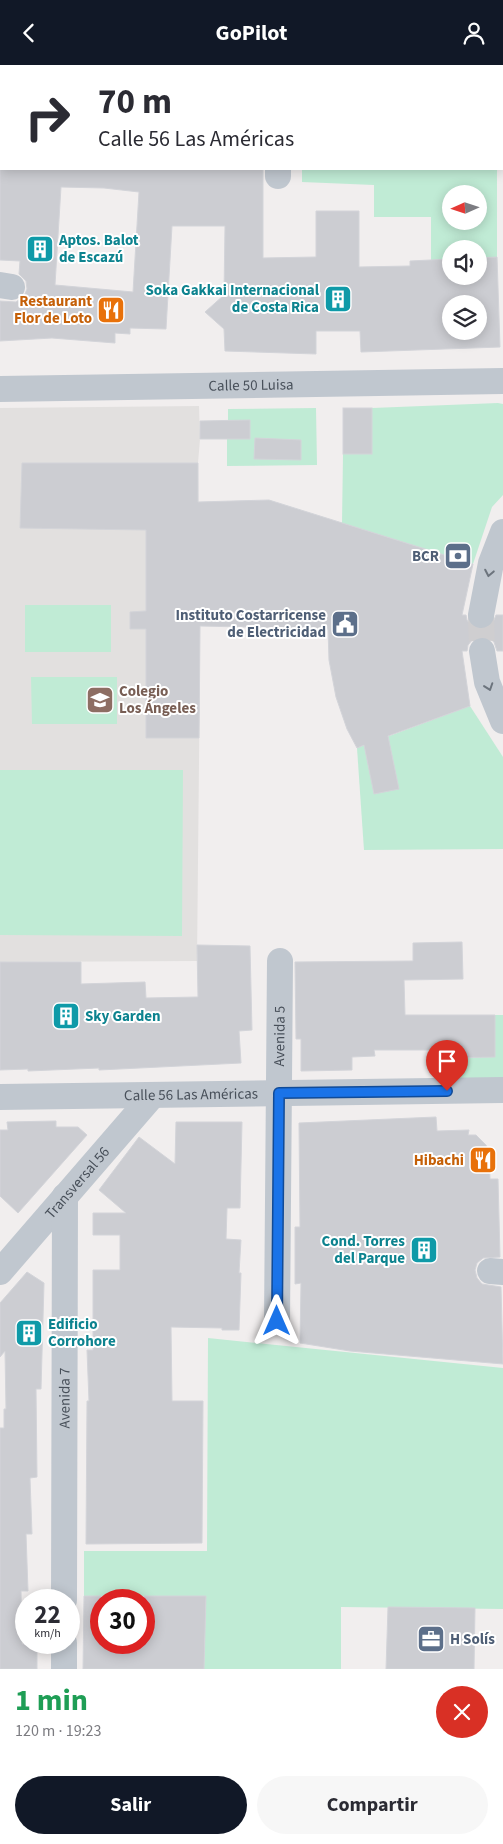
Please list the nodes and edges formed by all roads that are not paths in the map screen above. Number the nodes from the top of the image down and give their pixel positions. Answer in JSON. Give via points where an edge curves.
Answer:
{"nodes":[{"id":1,"x":503,"y":381,"type":"edge"},
{"id":2,"x":0,"y":389,"type":"edge"},
{"id":3,"x":503,"y":533,"type":"edge"},
{"id":4,"x":481,"y":615,"type":"tunnel mouth"},
{"id":5,"x":482,"y":651,"type":"tunnel mouth"},
{"id":6,"x":503,"y":721,"type":"edge"},
{"id":7,"x":280,"y":961,"type":"dead end"},
{"id":8,"x":503,"y":1090,"type":"edge"},
{"id":9,"x":279,"y":1093,"type":"junction"},
{"id":10,"x":153,"y":1095,"type":"junction"},
{"id":11,"x":0,"y":1097,"type":"edge"},
{"id":12,"x":64,"y":1196,"type":"junction"},
{"id":13,"x":0,"y":1272,"type":"edge"},
{"id":14,"x":277,"y":1321,"type":"dead end"},
{"id":15,"x":64,"y":1589,"type":"edge"},
{"id":16,"x":64,"y":1654,"type":"edge"},
{"id":17,"x":64,"y":1669,"type":"edge"}],
"edges":[{"from":1,"to":2,"type":"street","name":"Calle 50 Luisa"},
{"from":3,"to":4,"type":"street","one_way":true,"via":[[491,563]]},
{"from":5,"to":6,"type":"street","one_way":true,"via":[[487,682]]},
{"from":7,"to":9,"type":"street","name":"Avenida 5"},
{"from":8,"to":9,"type":"street","name":"Calle 56 Las Américas"},
{"from":9,"to":10,"type":"street","name":"Calle 56 Las Américas"},
{"from":9,"to":14,"type":"street","name":"Avenida 5"},
{"from":10,"to":11,"type":"street","name":"Calle 56 Las Américas"},
{"from":10,"to":12,"type":"street","name":"Transversal 56"},
{"from":12,"to":13,"type":"street","name":"Transversal 56"},
{"from":12,"to":15,"type":"street","name":"Avenida 7"},
{"from":16,"to":17,"type":"street"}]}
